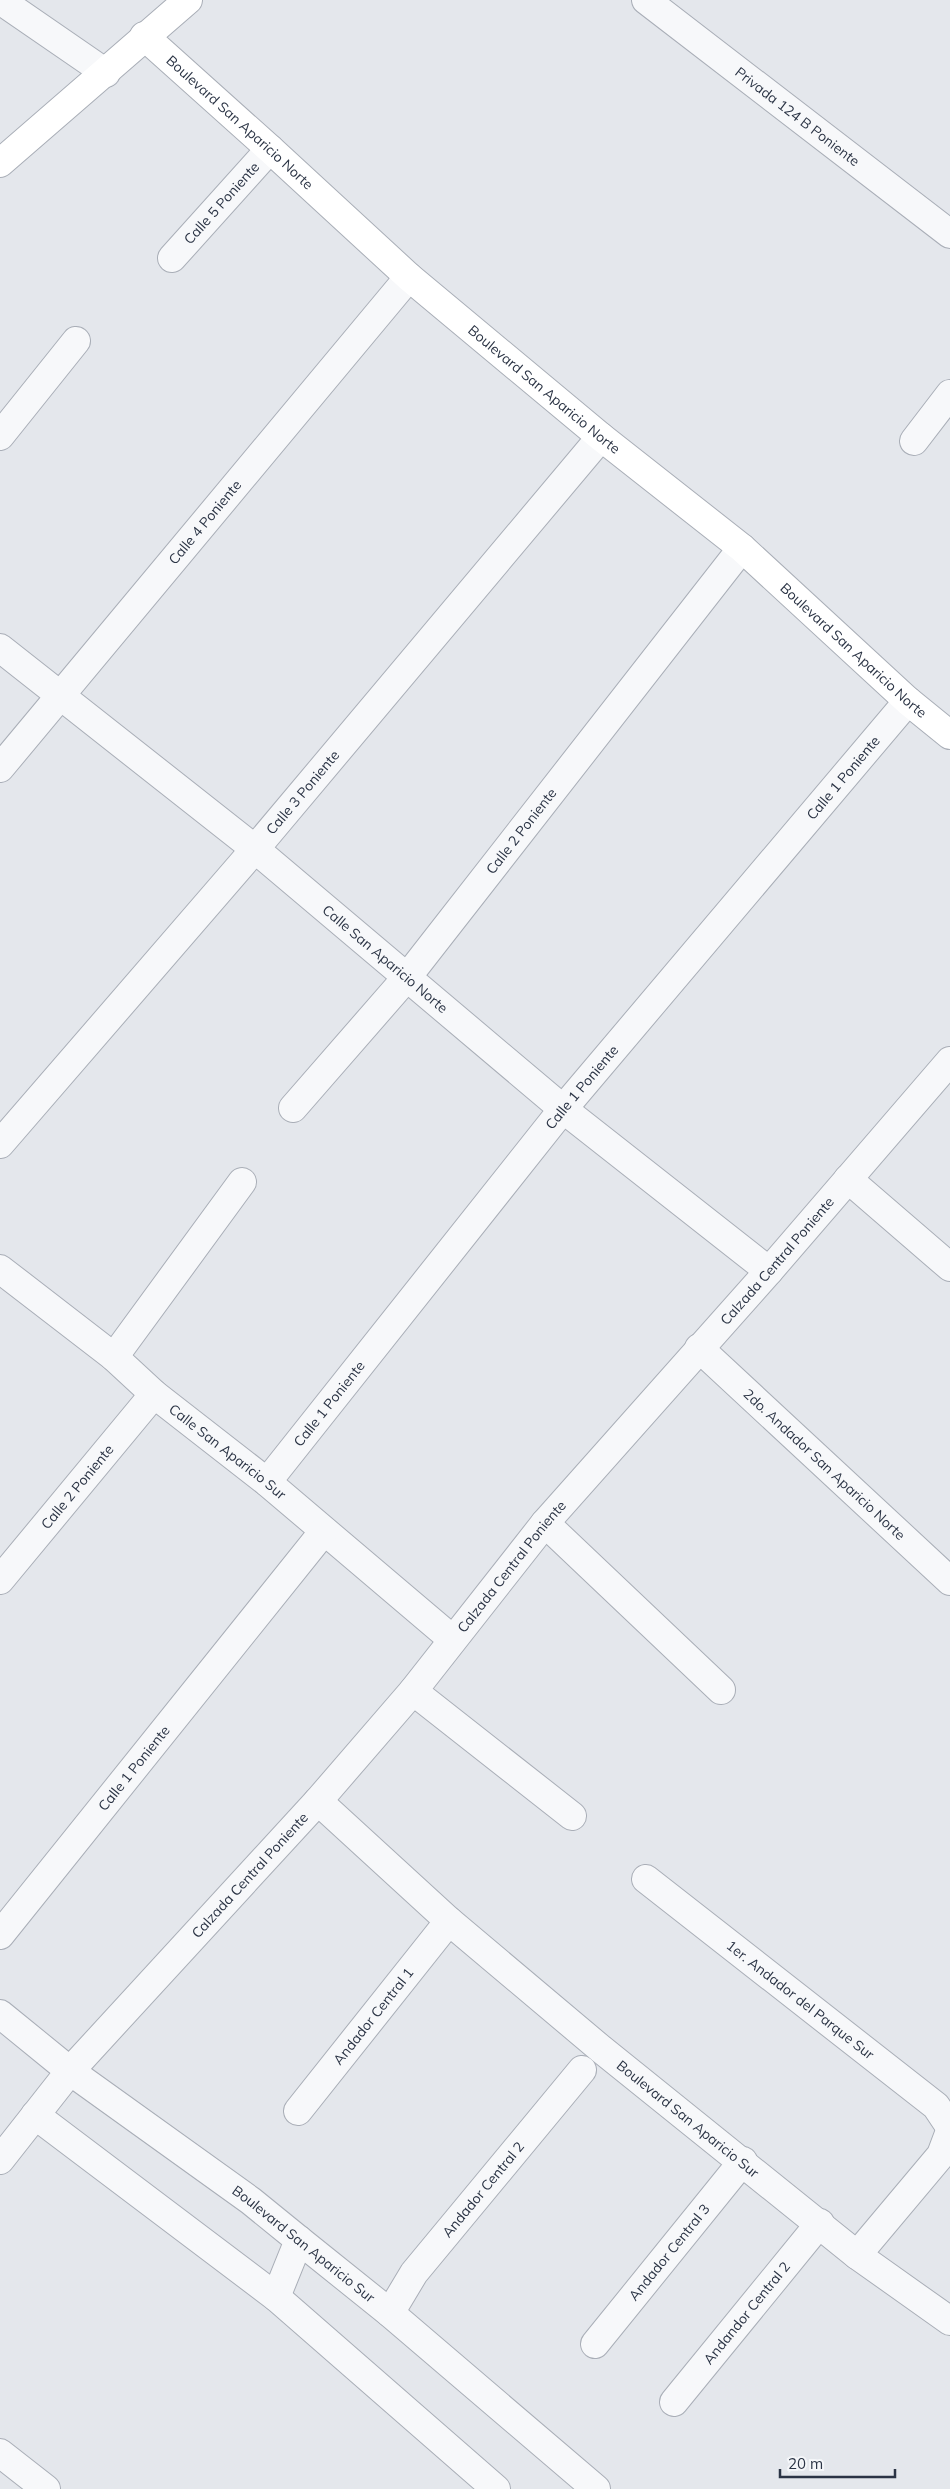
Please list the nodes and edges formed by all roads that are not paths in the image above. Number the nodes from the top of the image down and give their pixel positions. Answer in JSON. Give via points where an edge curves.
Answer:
{"nodes":[{"id":1,"x":0,"y":0,"type":"edge"},
{"id":2,"x":188,"y":0,"type":"edge"},
{"id":3,"x":646,"y":0,"type":"edge"},
{"id":4,"x":144,"y":36,"type":"junction"},
{"id":5,"x":106,"y":73,"type":"junction"},
{"id":6,"x":270,"y":149,"type":"junction"},
{"id":7,"x":0,"y":164,"type":"edge"},
{"id":8,"x":950,"y":234,"type":"edge"},
{"id":9,"x":172,"y":258,"type":"dead end"},
{"id":10,"x":409,"y":277,"type":"junction"},
{"id":11,"x":76,"y":341,"type":"dead end"},
{"id":12,"x":950,"y":394,"type":"edge"},
{"id":13,"x":0,"y":436,"type":"edge"},
{"id":14,"x":601,"y":437,"type":"junction"},
{"id":15,"x":914,"y":440,"type":"dead end"},
{"id":16,"x":742,"y":548,"type":"junction"},
{"id":17,"x":0,"y":648,"type":"edge"},
{"id":18,"x":60,"y":697,"type":"junction"},
{"id":19,"x":908,"y":701,"type":"junction"},
{"id":20,"x":950,"y":734,"type":"edge"},
{"id":21,"x":0,"y":768,"type":"edge"},
{"id":22,"x":255,"y":849,"type":"junction"},
{"id":23,"x":408,"y":976,"type":"junction"},
{"id":24,"x":950,"y":1061,"type":"edge"},
{"id":25,"x":293,"y":1108,"type":"dead end"},
{"id":26,"x":563,"y":1109,"type":"junction"},
{"id":27,"x":0,"y":1144,"type":"edge"},
{"id":28,"x":848,"y":1179,"type":"junction"},
{"id":29,"x":242,"y":1182,"type":"dead end"},
{"id":30,"x":950,"y":1267,"type":"edge"},
{"id":31,"x":0,"y":1269,"type":"edge"},
{"id":32,"x":769,"y":1271,"type":"junction"},
{"id":33,"x":699,"y":1348,"type":"junction"},
{"id":34,"x":114,"y":1356,"type":"junction"},
{"id":35,"x":154,"y":1394,"type":"junction"},
{"id":36,"x":268,"y":1482,"type":"junction"},
{"id":37,"x":545,"y":1523,"type":"junction"},
{"id":38,"x":324,"y":1531,"type":"junction"},
{"id":39,"x":0,"y":1580,"type":"edge"},
{"id":40,"x":950,"y":1581,"type":"edge"},
{"id":41,"x":452,"y":1639,"type":"junction"},
{"id":42,"x":721,"y":1690,"type":"dead end"},
{"id":43,"x":413,"y":1691,"type":"junction"},
{"id":44,"x":318,"y":1801,"type":"junction"},
{"id":45,"x":572,"y":1816,"type":"dead end"},
{"id":46,"x":646,"y":1879,"type":"dead end"},
{"id":47,"x":449,"y":1921,"type":"junction"},
{"id":48,"x":0,"y":1935,"type":"edge"},
{"id":49,"x":0,"y":2014,"type":"edge"},
{"id":50,"x":582,"y":2070,"type":"dead end"},
{"id":51,"x":70,"y":2071,"type":"junction"},
{"id":52,"x":298,"y":2111,"type":"dead end"},
{"id":53,"x":35,"y":2115,"type":"junction"},
{"id":54,"x":950,"y":2127,"type":"edge"},
{"id":55,"x":950,"y":2131,"type":"edge"},
{"id":56,"x":0,"y":2160,"type":"edge"},
{"id":57,"x":743,"y":2161,"type":"junction"},
{"id":58,"x":820,"y":2223,"type":"junction"},
{"id":59,"x":300,"y":2240,"type":"junction"},
{"id":60,"x":858,"y":2255,"type":"junction"},
{"id":61,"x":276,"y":2297,"type":"junction"},
{"id":62,"x":390,"y":2313,"type":"junction"},
{"id":63,"x":950,"y":2321,"type":"edge"},
{"id":64,"x":595,"y":2344,"type":"dead end"},
{"id":65,"x":674,"y":2402,"type":"dead end"},
{"id":66,"x":0,"y":2453,"type":"edge"},
{"id":67,"x":46,"y":2489,"type":"edge"},
{"id":68,"x":496,"y":2489,"type":"edge"},
{"id":69,"x":596,"y":2489,"type":"edge"}],
"edges":[{"from":1,"to":5,"type":"street"},
{"from":2,"to":4,"type":"street"},
{"from":3,"to":8,"type":"street","name":"Privada 124 B Poniente"},
{"from":4,"to":5,"type":"street"},
{"from":4,"to":6,"type":"street","name":"Boulevard San Aparicio Norte"},
{"from":5,"to":7,"type":"street"},
{"from":6,"to":9,"type":"street","name":"Calle 5 Poniente"},
{"from":6,"to":10,"type":"street","name":"Boulevard San Aparicio Norte"},
{"from":10,"to":14,"type":"street","name":"Boulevard San Aparicio Norte"},
{"from":10,"to":18,"type":"street","name":"Calle 4 Poniente"},
{"from":11,"to":13,"type":"street"},
{"from":12,"to":15,"type":"street"},
{"from":14,"to":16,"type":"street","name":"Boulevard San Aparicio Norte"},
{"from":14,"to":22,"type":"street","name":"Calle 3 Poniente"},
{"from":16,"to":19,"type":"street","name":"Boulevard San Aparicio Norte"},
{"from":16,"to":23,"type":"street","name":"Calle 2 Poniente"},
{"from":17,"to":18,"type":"street","name":"Calle San Aparicio Norte"},
{"from":18,"to":21,"type":"street","name":"Calle 4 Poniente"},
{"from":18,"to":22,"type":"street","name":"Calle San Aparicio Norte"},
{"from":19,"to":20,"type":"street","name":"Boulevard San Aparicio Norte"},
{"from":19,"to":26,"type":"street","name":"Calle 1 Poniente"},
{"from":22,"to":23,"type":"street","name":"Calle San Aparicio Norte"},
{"from":22,"to":27,"type":"street","name":"Calle 3 Poniente"},
{"from":23,"to":25,"type":"street","name":"Calle 2 Poniente"},
{"from":23,"to":26,"type":"street","name":"Calle San Aparicio Norte"},
{"from":24,"to":28,"type":"street","name":"Calzada Central Poniente"},
{"from":26,"to":32,"type":"street","name":"Calle San Aparicio Norte"},
{"from":26,"to":36,"type":"street","name":"Calle 1 Poniente"},
{"from":28,"to":30,"type":"street"},
{"from":28,"to":32,"type":"street","name":"Calzada Central Poniente"},
{"from":29,"to":34,"type":"street"},
{"from":31,"to":34,"type":"street","name":"Calle San Aparicio Sur"},
{"from":32,"to":33,"type":"street","name":"Calzada Central Poniente"},
{"from":33,"to":37,"type":"street","name":"Calzada Central Poniente"},
{"from":33,"to":40,"type":"street","name":"2do. Andador San Aparicio Norte"},
{"from":34,"to":35,"type":"street","name":"Calle San Aparicio Sur"},
{"from":35,"to":36,"type":"street","name":"Calle San Aparicio Sur"},
{"from":35,"to":39,"type":"street","name":"Calle 2 Poniente"},
{"from":36,"to":38,"type":"street","name":"Calle San Aparicio Sur"},
{"from":37,"to":41,"type":"street","name":"Calzada Central Poniente"},
{"from":37,"to":42,"type":"street"},
{"from":38,"to":41,"type":"street","name":"Calle San Aparicio Sur"},
{"from":38,"to":48,"type":"street","name":"Calle 1 Poniente"},
{"from":41,"to":43,"type":"street","name":"Calzada Central Poniente"},
{"from":43,"to":44,"type":"street","name":"Calzada Central Poniente"},
{"from":43,"to":45,"type":"street"},
{"from":44,"to":47,"type":"street","name":"Boulevard San Aparicio Sur"},
{"from":44,"to":51,"type":"street","name":"Calzada Central Poniente"},
{"from":46,"to":54,"type":"street","name":"1er. Andador del Parque Sur","via":[[936,2106]]},
{"from":47,"to":52,"type":"street","name":"Andador Central 1"},
{"from":47,"to":57,"type":"street","name":"Boulevard San Aparicio Sur","via":[[601,2049]]},
{"from":49,"to":51,"type":"street","name":"Boulevard San Aparicio Sur"},
{"from":50,"to":62,"type":"street","name":"Andador Central 2","via":[[414,2273]]},
{"from":51,"to":53,"type":"street","name":"Calzada Central Poniente"},
{"from":51,"to":59,"type":"street","name":"Boulevard San Aparicio Sur"},
{"from":53,"to":56,"type":"street","name":"Calzada Central Poniente"},
{"from":53,"to":61,"type":"street"},
{"from":55,"to":60,"type":"street","via":[[941,2155]]},
{"from":57,"to":58,"type":"street","name":"Boulevard San Aparicio Sur"},
{"from":57,"to":64,"type":"street","name":"Andador Central 3"},
{"from":58,"to":60,"type":"street","name":"Boulevard San Aparicio Sur"},
{"from":58,"to":65,"type":"street","name":"Andandor Central 2"},
{"from":59,"to":61,"type":"street"},
{"from":59,"to":62,"type":"street","name":"Boulevard San Aparicio Sur"},
{"from":60,"to":63,"type":"street"},
{"from":61,"to":68,"type":"street"},
{"from":62,"to":69,"type":"street","name":"Boulevard San Aparicio Sur"},
{"from":66,"to":67,"type":"street"}]}
